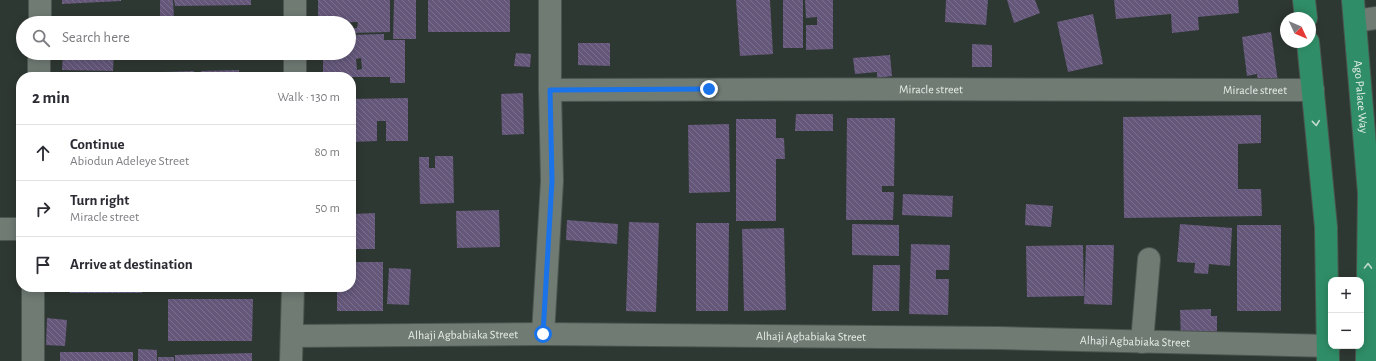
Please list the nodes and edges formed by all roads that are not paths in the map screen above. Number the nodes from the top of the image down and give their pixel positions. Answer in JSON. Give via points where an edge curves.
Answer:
{"nodes":[{"id":1,"x":40,"y":0,"type":"edge"},
{"id":2,"x":295,"y":0,"type":"edge"},
{"id":3,"x":550,"y":0,"type":"edge"},
{"id":4,"x":1304,"y":0,"type":"edge"},
{"id":5,"x":1305,"y":12,"type":"edge"},
{"id":6,"x":1362,"y":13,"type":"edge"},
{"id":7,"x":40,"y":16,"type":"edge"},
{"id":8,"x":295,"y":16,"type":"edge"},
{"id":9,"x":1309,"y":48,"type":"edge"},
{"id":10,"x":39,"y":60,"type":"edge"},
{"id":11,"x":295,"y":60,"type":"edge"},
{"id":12,"x":39,"y":72,"type":"edge"},
{"id":13,"x":295,"y":72,"type":"edge"},
{"id":14,"x":550,"y":90,"type":"junction"},
{"id":15,"x":1313,"y":90,"type":"junction"},
{"id":16,"x":1372,"y":193,"type":"edge"},
{"id":17,"x":0,"y":229,"type":"edge"},
{"id":18,"x":16,"y":230,"type":"edge"},
{"id":19,"x":1149,"y":259,"type":"dead end"},
{"id":20,"x":32,"y":292,"type":"edge"},
{"id":21,"x":293,"y":292,"type":"edge"},
{"id":22,"x":543,"y":334,"type":"junction"},
{"id":23,"x":293,"y":336,"type":"junction"},
{"id":24,"x":1142,"y":342,"type":"junction"},
{"id":25,"x":1328,"y":353,"type":"edge"},
{"id":26,"x":33,"y":361,"type":"edge"},
{"id":27,"x":292,"y":361,"type":"edge"},
{"id":28,"x":1368,"y":361,"type":"edge"}],
"edges":[{"from":1,"to":7,"type":"street"},
{"from":2,"to":8,"type":"street"},
{"from":3,"to":14,"type":"street"},
{"from":4,"to":5,"type":"main road"},
{"from":6,"to":16,"type":"main road","name":"Ago Palace Way"},
{"from":9,"to":15,"type":"main road"},
{"from":10,"to":12,"type":"street"},
{"from":11,"to":13,"type":"street"},
{"from":14,"to":15,"type":"street","name":"Miracle street"},
{"from":14,"to":22,"type":"street","via":[[552,181]]},
{"from":15,"to":25,"type":"main road","one_way":true,"via":[[1326,227]]},
{"from":28,"to":16,"type":"main road","name":"Ago Palace Way","one_way":true},
{"from":17,"to":18,"type":"street"},
{"from":19,"to":24,"type":"street"},
{"from":20,"to":26,"type":"street"},
{"from":21,"to":23,"type":"street"},
{"from":22,"to":23,"type":"street","name":"Alhaji Agbabiaka Street"},
{"from":22,"to":24,"type":"street","name":"Alhaji Agbabiaka Street"},
{"from":23,"to":27,"type":"street"},
{"from":24,"to":25,"type":"street","name":"Alhaji Agbabiaka Street"}]}
